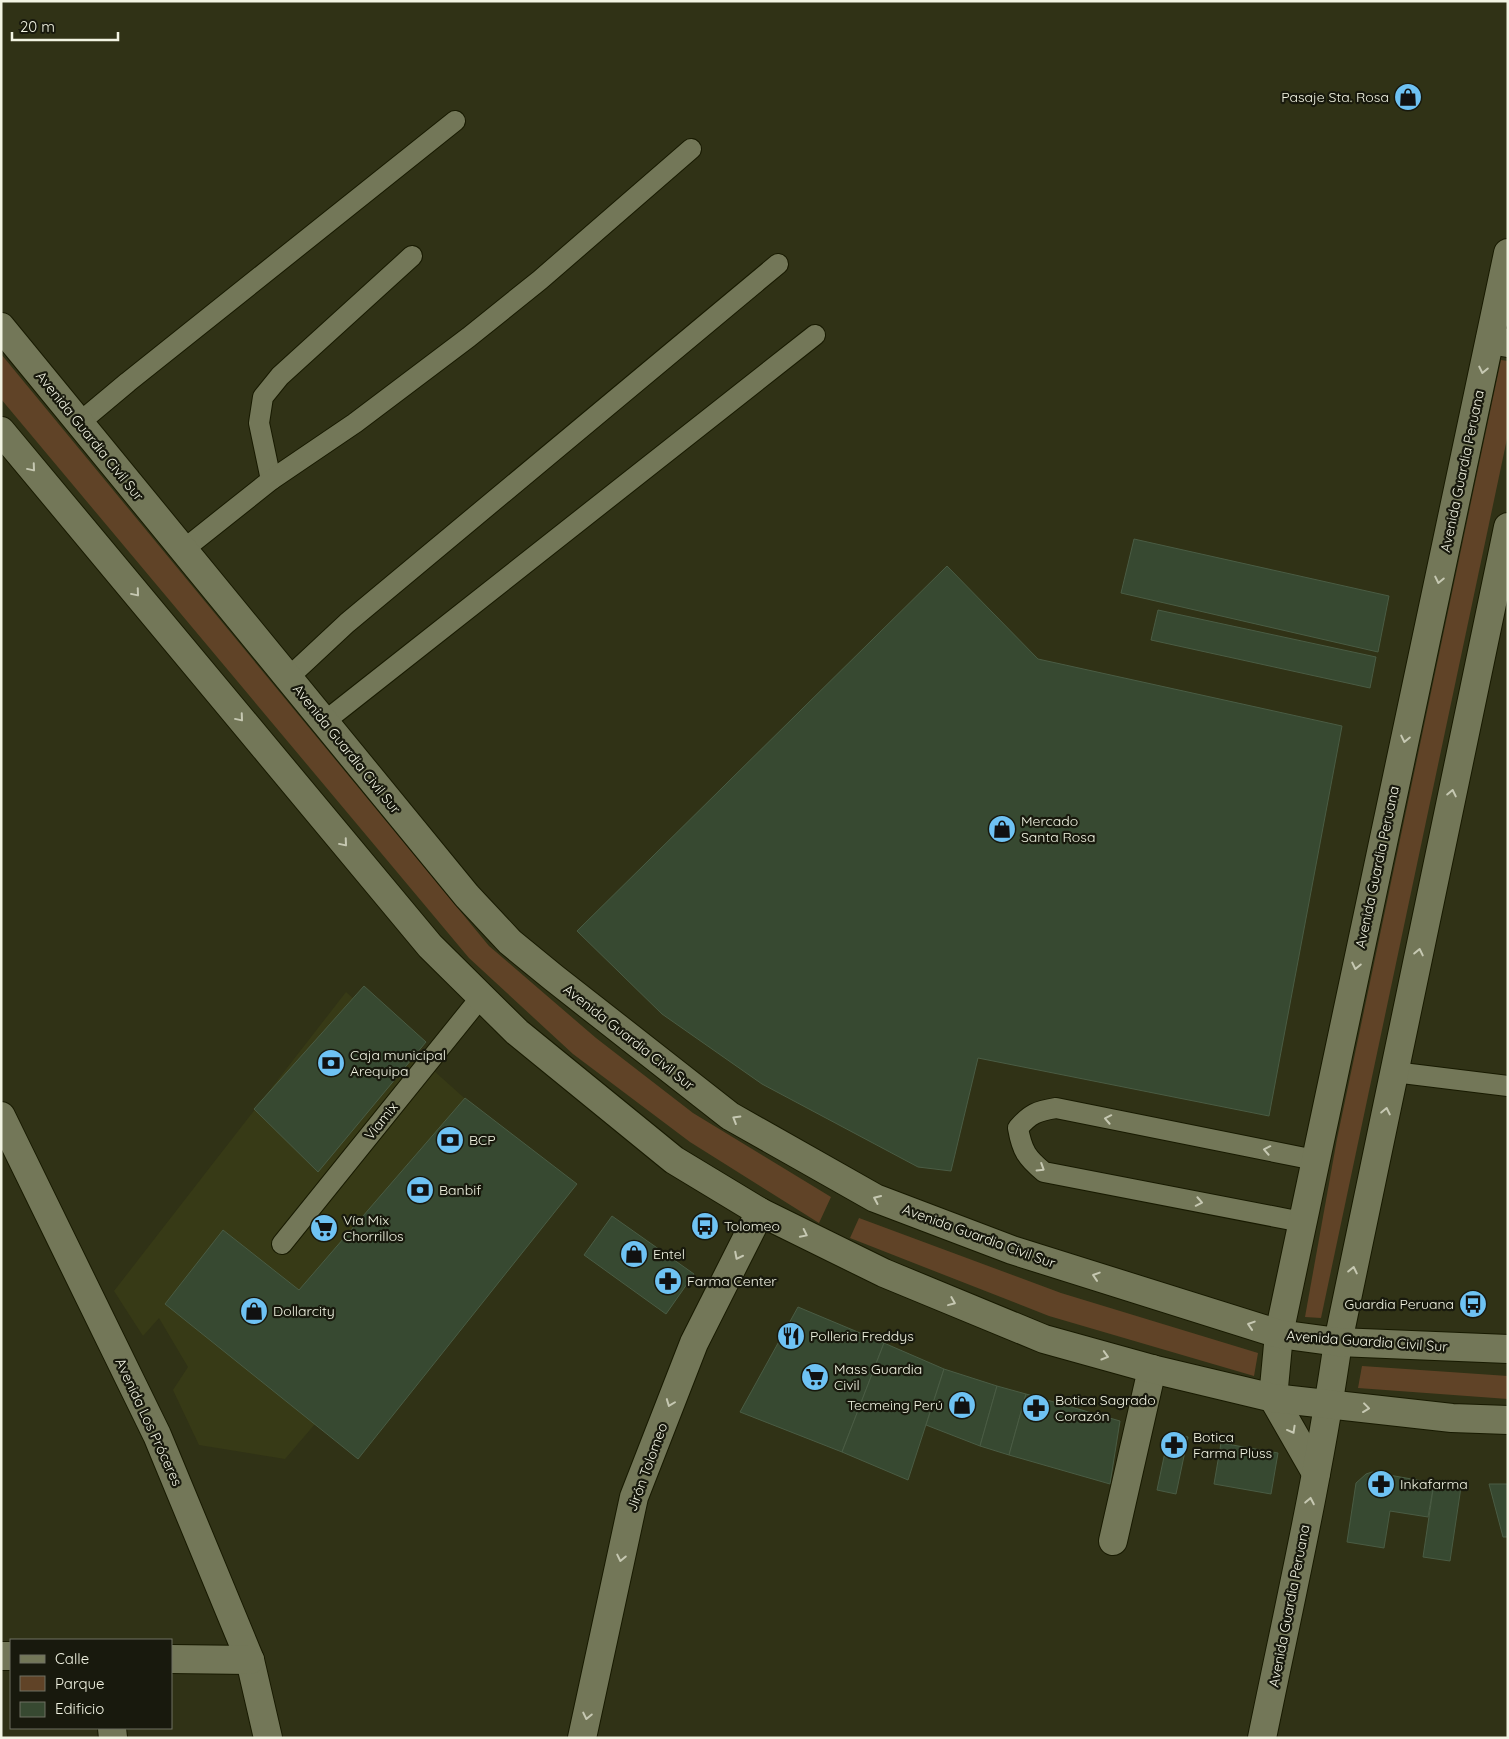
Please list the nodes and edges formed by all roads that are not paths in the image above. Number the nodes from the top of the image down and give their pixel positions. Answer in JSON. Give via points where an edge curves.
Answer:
{"nodes":[{"id":1,"x":455,"y":121,"type":"dead end"},
{"id":2,"x":691,"y":149,"type":"dead end"},
{"id":3,"x":1508,"y":253,"type":"edge"},
{"id":4,"x":412,"y":256,"type":"dead end"},
{"id":5,"x":778,"y":264,"type":"dead end"},
{"id":6,"x":1,"y":327,"type":"edge"},
{"id":7,"x":815,"y":335,"type":"dead end"},
{"id":8,"x":1499,"y":342,"type":"edge"},
{"id":9,"x":79,"y":423,"type":"junction"},
{"id":10,"x":1,"y":431,"type":"edge"},
{"id":11,"x":271,"y":480,"type":"junction"},
{"id":12,"x":1508,"y":527,"type":"edge"},
{"id":13,"x":183,"y":550,"type":"junction"},
{"id":14,"x":1502,"y":583,"type":"edge"},
{"id":15,"x":288,"y":678,"type":"junction"},
{"id":16,"x":324,"y":722,"type":"junction"},
{"id":17,"x":481,"y":997,"type":"junction"},
{"id":18,"x":1394,"y":1072,"type":"junction"},
{"id":19,"x":1508,"y":1086,"type":"edge"},
{"id":20,"x":1,"y":1116,"type":"edge"},
{"id":21,"x":1315,"y":1160,"type":"junction"},
{"id":22,"x":760,"y":1212,"type":"junction"},
{"id":23,"x":1302,"y":1222,"type":"junction"},
{"id":24,"x":282,"y":1244,"type":"dead end"},
{"id":25,"x":1278,"y":1334,"type":"junction"},
{"id":26,"x":1338,"y":1342,"type":"junction"},
{"id":27,"x":1508,"y":1349,"type":"edge"},
{"id":28,"x":1152,"y":1369,"type":"junction"},
{"id":29,"x":1274,"y":1398,"type":"junction"},
{"id":30,"x":1329,"y":1404,"type":"junction"},
{"id":31,"x":1508,"y":1420,"type":"edge"},
{"id":32,"x":1316,"y":1473,"type":"junction"},
{"id":33,"x":1113,"y":1541,"type":"dead end"},
{"id":34,"x":172,"y":1659,"type":"edge"},
{"id":35,"x":250,"y":1660,"type":"junction"},
{"id":36,"x":268,"y":1738,"type":"edge"},
{"id":37,"x":582,"y":1738,"type":"edge"},
{"id":38,"x":1262,"y":1738,"type":"edge"}],
"edges":[{"from":1,"to":9,"type":"lane"},
{"from":2,"to":11,"type":"lane","via":[[540,280],[468,337],[355,423]]},
{"from":3,"to":8,"type":"street","name":"Avenida Guardia Peruana"},
{"from":4,"to":11,"type":"lane","via":[[280,376],[263,397],[259,423]]},
{"from":5,"to":15,"type":"lane","via":[[347,622]]},
{"from":6,"to":9,"type":"street","name":"Avenida Guardia Civil Sur"},
{"from":7,"to":16,"type":"lane"},
{"from":8,"to":21,"type":"street","name":"Avenida Guardia Peruana","one_way":true},
{"from":9,"to":13,"type":"street","name":"Avenida Guardia Civil Sur"},
{"from":10,"to":17,"type":"street","one_way":true,"via":[[430,946]]},
{"from":11,"to":13,"type":"lane"},
{"from":12,"to":14,"type":"street","name":"Avenida Guardia Peruana"},
{"from":13,"to":15,"type":"street","name":"Avenida Guardia Civil Sur"},
{"from":18,"to":14,"type":"street","name":"Avenida Guardia Peruana","one_way":true},
{"from":15,"to":16,"type":"street","name":"Avenida Guardia Civil Sur"},
{"from":25,"to":16,"type":"street","name":"Avenida Guardia Civil Sur","one_way":true,"via":[[1012,1250],[875,1198],[730,1116],[510,942],[466,896]]},
{"from":17,"to":22,"type":"street","via":[[517,1032],[674,1160]]},
{"from":17,"to":24,"type":"lane","name":"Viamix"},
{"from":18,"to":19,"type":"lane"},
{"from":26,"to":18,"type":"street","name":"Avenida Guardia Peruana","one_way":true},
{"from":20,"to":35,"type":"street","name":"Avenida Los Próceres","via":[[157,1435]]},
{"from":21,"to":23,"type":"street","name":"Avenida Guardia Peruana"},
{"from":21,"to":23,"type":"lane","one_way":true,"via":[[1056,1108],[1028,1117],[1018,1128],[1021,1145],[1029,1159],[1044,1172]]},
{"from":22,"to":28,"type":"street","one_way":true,"via":[[898,1280],[1044,1339]]},
{"from":22,"to":37,"type":"street","name":"Jirón Tolomeo","one_way":true,"via":[[694,1343],[634,1497]]},
{"from":23,"to":25,"type":"street","name":"Avenida Guardia Peruana"},
{"from":25,"to":26,"type":"street","name":"Avenida Guardia Civil Sur"},
{"from":25,"to":29,"type":"street","name":"Avenida Guardia Peruana"},
{"from":26,"to":27,"type":"street","name":"Avenida Guardia Civil Sur"},
{"from":26,"to":30,"type":"street","name":"Avenida Guardia Peruana"},
{"from":28,"to":29,"type":"street"},
{"from":28,"to":33,"type":"street"},
{"from":29,"to":30,"type":"street"},
{"from":29,"to":32,"type":"street","one_way":true},
{"from":30,"to":31,"type":"street","one_way":true,"via":[[1452,1418]]},
{"from":30,"to":32,"type":"street","name":"Avenida Guardia Peruana"},
{"from":38,"to":32,"type":"street","name":"Avenida Guardia Peruana","one_way":true},
{"from":34,"to":35,"type":"street"},
{"from":35,"to":36,"type":"street","name":"Avenida Los Próceres"}]}
